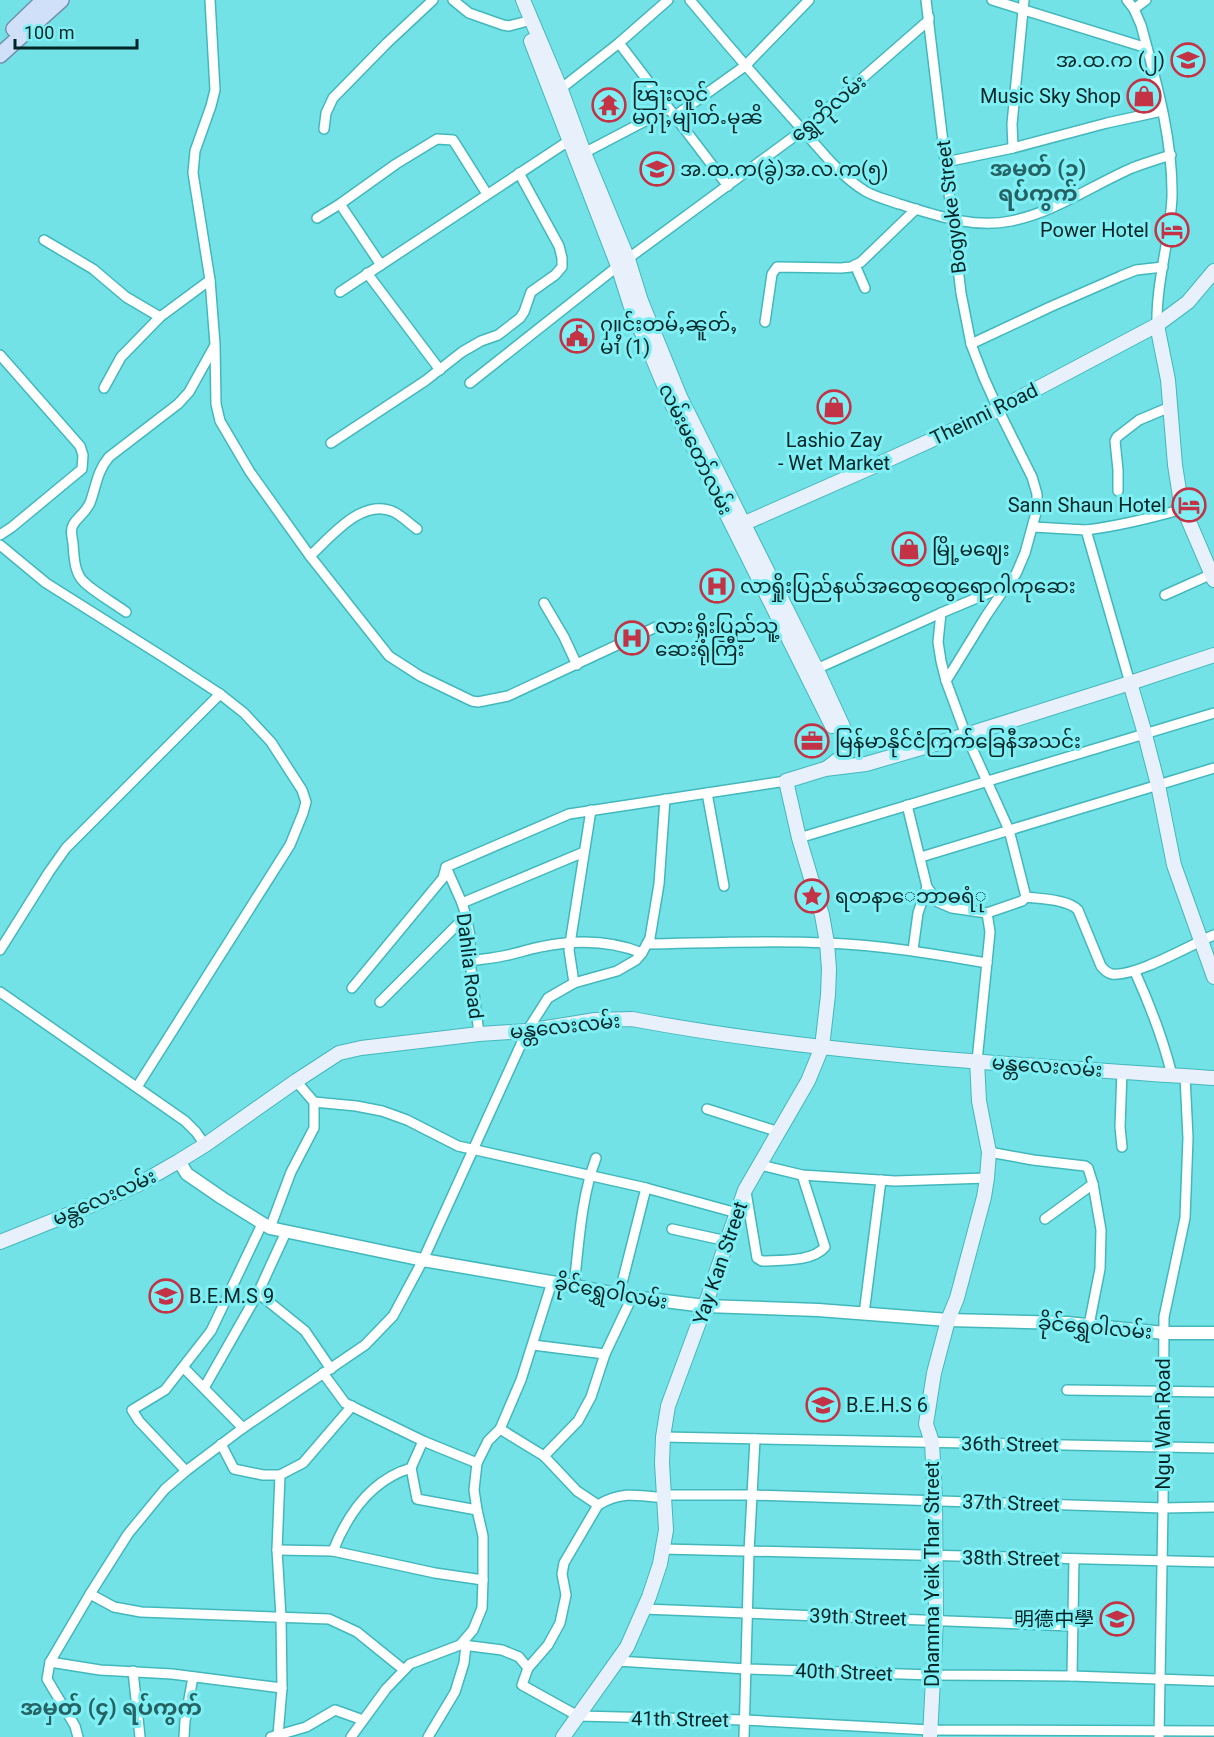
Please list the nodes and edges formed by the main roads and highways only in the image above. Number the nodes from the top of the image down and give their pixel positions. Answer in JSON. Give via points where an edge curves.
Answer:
{"nodes":[{"id":1,"x":44,"y":0,"type":"edge"},
{"id":2,"x":61,"y":0,"type":"edge"},
{"id":3,"x":515,"y":0,"type":"edge"},
{"id":4,"x":523,"y":0,"type":"edge"},
{"id":5,"x":0,"y":42,"type":"edge"},
{"id":6,"x":0,"y":55,"type":"edge"},
{"id":7,"x":556,"y":93,"type":"junction"},
{"id":8,"x":573,"y":138,"type":"junction"},
{"id":9,"x":623,"y":262,"type":"junction"},
{"id":10,"x":1214,"y":271,"type":"edge"},
{"id":11,"x":1156,"y":325,"type":"junction"},
{"id":12,"x":739,"y":525,"type":"junction"},
{"id":13,"x":1213,"y":575,"type":"edge"},
{"id":14,"x":1214,"y":655,"type":"edge"},
{"id":15,"x":1130,"y":683,"type":"junction"},
{"id":16,"x":847,"y":753,"type":"junction"},
{"id":17,"x":866,"y":764,"type":"junction"},
{"id":18,"x":825,"y":770,"type":"junction"},
{"id":19,"x":1208,"y":938,"type":"edge"},
{"id":20,"x":1214,"y":977,"type":"edge"},
{"id":21,"x":822,"y":1047,"type":"junction"},
{"id":22,"x":977,"y":1061,"type":"junction"},
{"id":23,"x":1214,"y":1078,"type":"edge"},
{"id":24,"x":0,"y":1242,"type":"edge"},
{"id":25,"x":930,"y":1733,"type":"edge"},
{"id":26,"x":563,"y":1737,"type":"edge"}],
"edges":[{"from":1,"to":5,"type":"main road"},
{"from":2,"to":6,"type":"main road"},
{"from":3,"to":7,"type":"main road","name":"လမ်းမတော်လမ်း"},
{"from":4,"to":7,"type":"main road","name":"လမ်းမတော်လမ်း"},
{"from":7,"to":8,"type":"main road","name":"လမ်းမတော်လမ်း"},
{"from":8,"to":9,"type":"main road","name":"လမ်းမတော်လမ်း"},
{"from":8,"to":9,"type":"main road","name":"လမ်းမတော်လမ်း","via":[[584,153]]},
{"from":9,"to":12,"type":"main road","name":"လမ်းမတော်လမ်း","via":[[693,434]]},
{"from":10,"to":11,"type":"main road","name":"Theinni Road","via":[[1188,302]]},
{"from":11,"to":12,"type":"main road","name":"Theinni Road","via":[[998,409]]},
{"from":11,"to":13,"type":"main road","via":[[1168,380],[1177,483],[1183,508]]},
{"from":12,"to":16,"type":"main road","name":"လမ်းမတော်လမ်း","via":[[845,731]]},
{"from":14,"to":15,"type":"main road"},
{"from":15,"to":17,"type":"main road"},
{"from":15,"to":19,"type":"main road","via":[[1158,785],[1174,865]]},
{"from":16,"to":17,"type":"main road"},
{"from":16,"to":18,"type":"main road"},
{"from":17,"to":18,"type":"main road"},
{"from":18,"to":21,"type":"main road","name":"Yay Kan Street","via":[[786,781],[827,943],[828,996]]},
{"from":19,"to":20,"type":"main road"},
{"from":21,"to":22,"type":"main road","name":"မန္တလေးလမ်း"},
{"from":21,"to":24,"type":"main road","name":"မန္တလေးလမ်း","via":[[632,1019],[595,1020],[339,1053],[205,1145],[139,1184]]},
{"from":21,"to":26,"type":"main road","name":"Yay Kan Street","via":[[808,1081],[745,1190],[668,1406],[662,1463],[666,1530],[660,1564],[644,1610],[627,1647]]},
{"from":22,"to":23,"type":"main road","name":"မန္တလေးလမ်း"},
{"from":22,"to":25,"type":"main road","name":"Dhamma Yeik Thar Street","via":[[979,1101],[989,1152],[987,1178],[934,1373],[926,1424],[932,1442],[936,1556]]}]}
